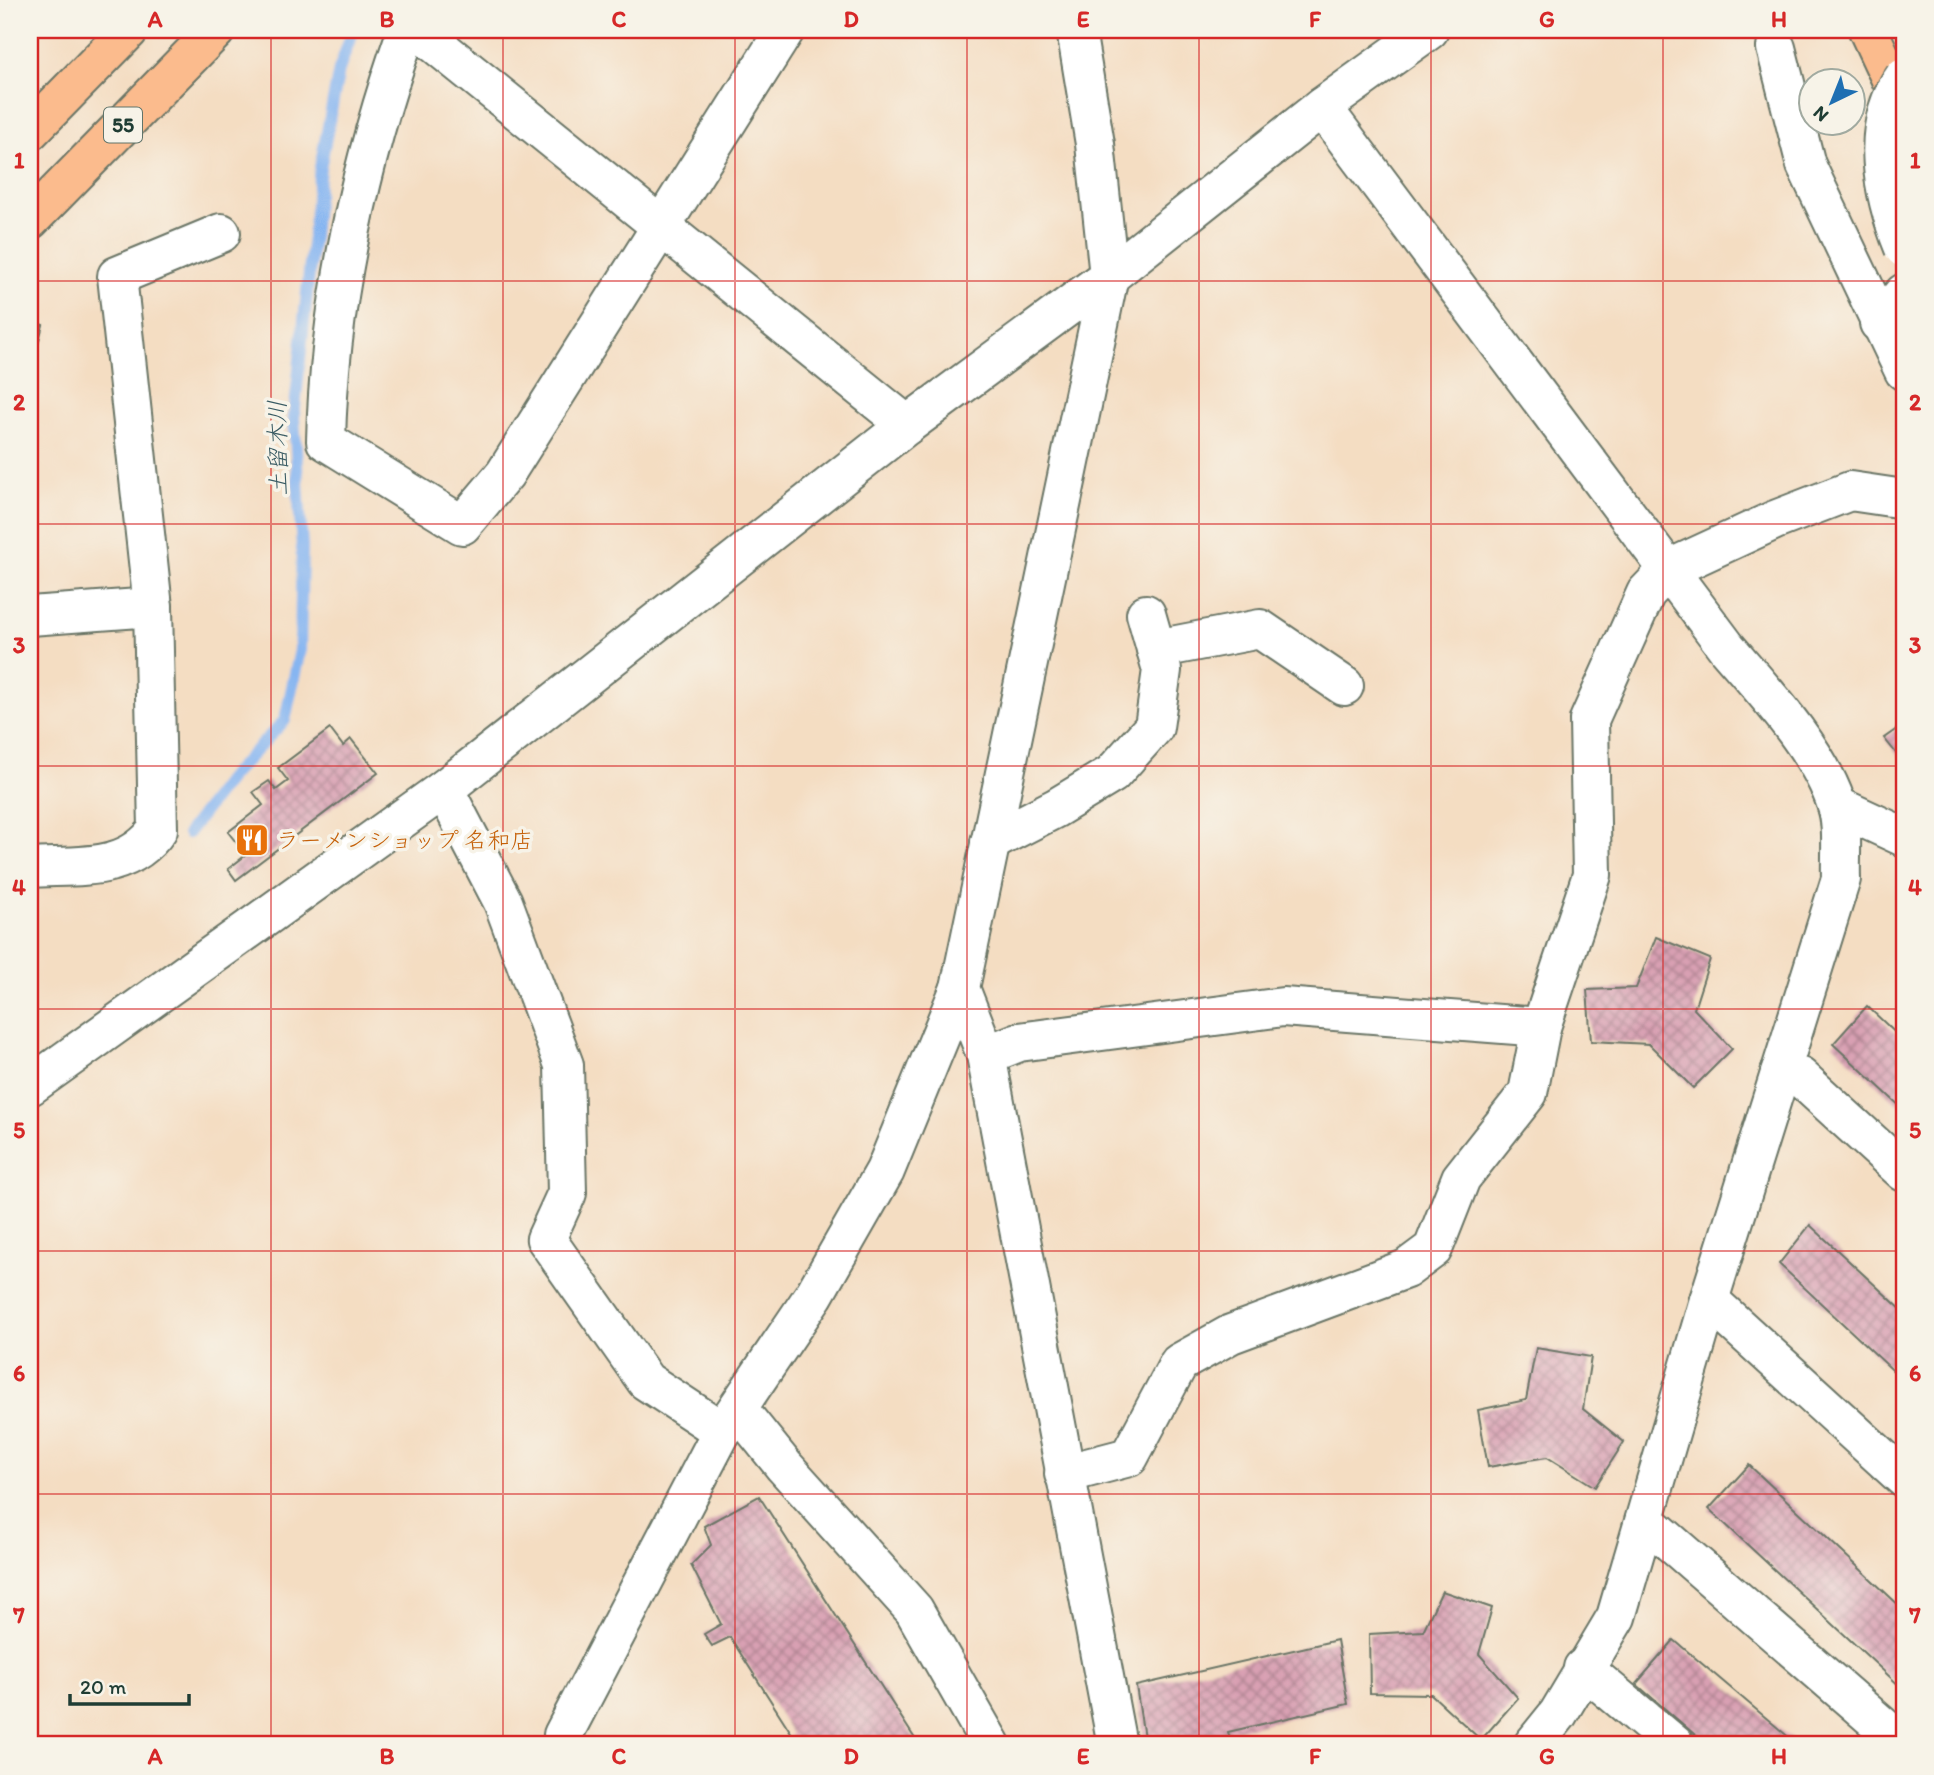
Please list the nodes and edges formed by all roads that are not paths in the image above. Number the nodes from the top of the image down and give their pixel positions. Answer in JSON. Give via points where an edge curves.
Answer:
{"nodes":[{"id":1,"x":129,"y":30,"type":"edge"},
{"id":2,"x":216,"y":30,"type":"edge"},
{"id":3,"x":407,"y":30,"type":"edge"},
{"id":4,"x":418,"y":30,"type":"edge"},
{"id":5,"x":785,"y":30,"type":"edge"},
{"id":6,"x":1076,"y":30,"type":"edge"},
{"id":7,"x":1429,"y":30,"type":"edge"},
{"id":8,"x":1868,"y":30,"type":"edge"},
{"id":9,"x":1894,"y":30,"type":"edge"},
{"id":10,"x":1776,"y":48,"type":"dead end"},
{"id":11,"x":1904,"y":51,"type":"edge"},
{"id":12,"x":1904,"y":78,"type":"edge"},
{"id":13,"x":1322,"y":107,"type":"junction"},
{"id":14,"x":1904,"y":107,"type":"edge"},
{"id":15,"x":30,"y":131,"type":"edge"},
{"id":16,"x":30,"y":220,"type":"edge"},
{"id":17,"x":662,"y":224,"type":"junction"},
{"id":18,"x":221,"y":233,"type":"dead end"},
{"id":19,"x":1904,"y":248,"type":"edge"},
{"id":20,"x":1109,"y":276,"type":"junction"},
{"id":21,"x":1904,"y":293,"type":"edge"},
{"id":22,"x":1879,"y":323,"type":"junction"},
{"id":23,"x":1904,"y":371,"type":"edge"},
{"id":24,"x":907,"y":425,"type":"junction"},
{"id":25,"x":1904,"y":499,"type":"edge"},
{"id":26,"x":1669,"y":569,"type":"junction"},
{"id":27,"x":153,"y":607,"type":"junction"},
{"id":28,"x":1146,"y":614,"type":"dead end"},
{"id":29,"x":30,"y":616,"type":"edge"},
{"id":30,"x":1156,"y":649,"type":"junction"},
{"id":31,"x":1344,"y":686,"type":"dead end"},
{"id":32,"x":444,"y":789,"type":"junction"},
{"id":33,"x":1837,"y":806,"type":"junction"},
{"id":34,"x":1904,"y":837,"type":"edge"},
{"id":35,"x":990,"y":842,"type":"junction"},
{"id":36,"x":30,"y":867,"type":"edge"},
{"id":37,"x":960,"y":988,"type":"junction"},
{"id":38,"x":1541,"y":1027,"type":"junction"},
{"id":39,"x":986,"y":1055,"type":"junction"},
{"id":40,"x":1780,"y":1074,"type":"junction"},
{"id":41,"x":30,"y":1086,"type":"edge"},
{"id":42,"x":1904,"y":1172,"type":"edge"},
{"id":43,"x":1709,"y":1300,"type":"junction"},
{"id":44,"x":730,"y":1420,"type":"junction"},
{"id":45,"x":1064,"y":1474,"type":"junction"},
{"id":46,"x":1904,"y":1478,"type":"edge"},
{"id":47,"x":1645,"y":1520,"type":"junction"},
{"id":48,"x":1583,"y":1668,"type":"junction"},
{"id":49,"x":563,"y":1735,"type":"dead end"},
{"id":50,"x":991,"y":1745,"type":"edge"},
{"id":51,"x":1117,"y":1745,"type":"edge"},
{"id":52,"x":1533,"y":1745,"type":"edge"},
{"id":53,"x":1675,"y":1745,"type":"edge"},
{"id":54,"x":1904,"y":1745,"type":"edge"}],
"edges":[{"from":1,"to":15,"type":"main road"},
{"from":2,"to":16,"type":"main road","number":"55"},
{"from":3,"to":17,"type":"street","via":[[383,101],[345,264],[326,441],[462,525],[505,474]]},
{"from":4,"to":17,"type":"street"},
{"from":5,"to":17,"type":"street"},
{"from":6,"to":20,"type":"street","via":[[1095,144]]},
{"from":7,"to":13,"type":"street"},
{"from":8,"to":14,"type":"main road"},
{"from":9,"to":11,"type":"main road"},
{"from":10,"to":22,"type":"street","via":[[1807,164]]},
{"from":12,"to":19,"type":"street","bridge":true,"via":[[1889,103],[1882,163],[1885,195]]},
{"from":13,"to":20,"type":"street"},
{"from":13,"to":26,"type":"street"},
{"from":17,"to":24,"type":"street"},
{"from":18,"to":27,"type":"street","via":[[117,275]]},
{"from":20,"to":24,"type":"street"},
{"from":20,"to":35,"type":"street"},
{"from":21,"to":22,"type":"street"},
{"from":22,"to":23,"type":"street"},
{"from":24,"to":32,"type":"street"},
{"from":25,"to":26,"type":"street","via":[[1850,491]]},
{"from":26,"to":33,"type":"street","via":[[1781,712],[1826,779]]},
{"from":26,"to":38,"type":"street","via":[[1646,593],[1589,720],[1592,875]]},
{"from":27,"to":29,"type":"street"},
{"from":27,"to":36,"type":"street","via":[[158,829],[148,844],[116,863]]},
{"from":28,"to":30,"type":"street"},
{"from":30,"to":31,"type":"street","via":[[1260,629]]},
{"from":30,"to":35,"type":"street","via":[[1162,670],[1154,727],[1112,774]]},
{"from":32,"to":41,"type":"street"},
{"from":32,"to":44,"type":"street","via":[[503,902],[564,1065],[567,1193],[546,1239],[646,1381]]},
{"from":33,"to":34,"type":"street"},
{"from":33,"to":40,"type":"street","via":[[1841,879]]},
{"from":35,"to":37,"type":"street"},
{"from":37,"to":39,"type":"street"},
{"from":37,"to":44,"type":"street","via":[[885,1171],[814,1295]]},
{"from":38,"to":39,"type":"street","via":[[1283,1007],[1020,1042]]},
{"from":38,"to":45,"type":"street","via":[[1528,1093],[1461,1178],[1433,1248],[1406,1269],[1231,1334],[1179,1363],[1129,1457]]},
{"from":39,"to":45,"type":"street"},
{"from":40,"to":42,"type":"street","via":[[1800,1077]]},
{"from":40,"to":43,"type":"street"},
{"from":43,"to":46,"type":"street"},
{"from":43,"to":47,"type":"street"},
{"from":44,"to":49,"type":"street"},
{"from":44,"to":50,"type":"street","via":[[784,1466],[914,1610]]},
{"from":45,"to":51,"type":"street"},
{"from":47,"to":48,"type":"street","via":[[1616,1617]]},
{"from":47,"to":54,"type":"street"},
{"from":48,"to":52,"type":"street","via":[[1558,1714]]},
{"from":48,"to":53,"type":"street"}]}
